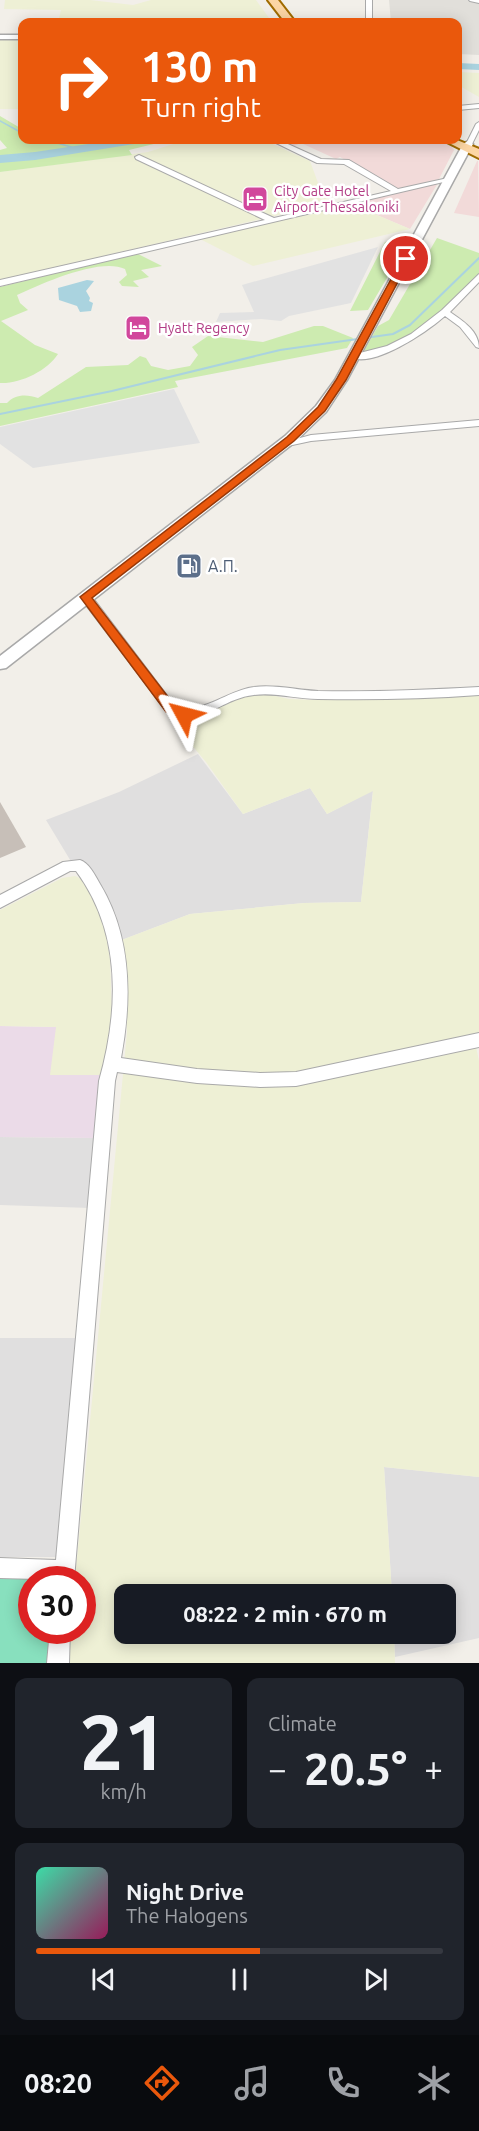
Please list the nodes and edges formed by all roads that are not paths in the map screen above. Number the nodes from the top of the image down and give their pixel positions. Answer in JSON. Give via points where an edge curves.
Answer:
{"nodes":[{"id":1,"x":263,"y":0,"type":"edge"},
{"id":2,"x":273,"y":0,"type":"edge"},
{"id":3,"x":369,"y":0,"type":"edge"},
{"id":4,"x":472,"y":0,"type":"edge"},
{"id":5,"x":479,"y":1,"type":"edge"},
{"id":6,"x":276,"y":18,"type":"edge"},
{"id":7,"x":287,"y":18,"type":"edge"},
{"id":8,"x":369,"y":18,"type":"edge"},
{"id":9,"x":0,"y":37,"type":"edge"},
{"id":10,"x":18,"y":37,"type":"edge"},
{"id":11,"x":479,"y":101,"type":"edge"},
{"id":12,"x":470,"y":105,"type":"junction"},
{"id":13,"x":479,"y":106,"type":"edge"},
{"id":14,"x":462,"y":107,"type":"edge"},
{"id":15,"x":478,"y":129,"type":"edge"},
{"id":16,"x":283,"y":144,"type":"edge"},
{"id":17,"x":467,"y":145,"type":"edge"},
{"id":18,"x":479,"y":154,"type":"edge"},
{"id":19,"x":139,"y":157,"type":"dead end"},
{"id":20,"x":448,"y":180,"type":"junction"},
{"id":21,"x":398,"y":192,"type":"junction"},
{"id":22,"x":272,"y":220,"type":"junction"},
{"id":23,"x":479,"y":277,"type":"edge"},
{"id":24,"x":0,"y":283,"type":"edge"},
{"id":25,"x":445,"y":312,"type":"junction"},
{"id":26,"x":479,"y":345,"type":"edge"},
{"id":27,"x":358,"y":347,"type":"junction"},
{"id":28,"x":479,"y":423,"type":"edge"},
{"id":29,"x":303,"y":427,"type":"junction"},
{"id":30,"x":320,"y":437,"type":"junction"},
{"id":31,"x":283,"y":444,"type":"junction"},
{"id":32,"x":86,"y":597,"type":"junction"},
{"id":33,"x":0,"y":664,"type":"edge"},
{"id":34,"x":479,"y":690,"type":"edge"},
{"id":35,"x":0,"y":902,"type":"edge"},
{"id":36,"x":479,"y":1040,"type":"edge"},
{"id":37,"x":112,"y":1064,"type":"junction"},
{"id":38,"x":65,"y":1566,"type":"edge"},
{"id":39,"x":0,"y":1568,"type":"edge"},
{"id":40,"x":18,"y":1570,"type":"edge"},
{"id":41,"x":59,"y":1644,"type":"edge"},
{"id":42,"x":58,"y":1663,"type":"edge"}],
"edges":[{"from":1,"to":6,"type":"main road"},
{"from":2,"to":7,"type":"main road"},
{"from":3,"to":8,"type":"street"},
{"from":4,"to":5,"type":"street"},
{"from":9,"to":10,"type":"street"},
{"from":11,"to":12,"type":"street"},
{"from":12,"to":13,"type":"street"},
{"from":12,"to":14,"type":"street"},
{"from":15,"to":17,"type":"street"},
{"from":16,"to":21,"type":"street","via":[[320,161],[346,162]]},
{"from":17,"to":18,"type":"main road"},
{"from":17,"to":20,"type":"street"},
{"from":19,"to":22,"type":"street"},
{"from":20,"to":21,"type":"street"},
{"from":20,"to":27,"type":"street"},
{"from":21,"to":22,"type":"street"},
{"from":22,"to":24,"type":"street"},
{"from":23,"to":25,"type":"street"},
{"from":25,"to":26,"type":"street"},
{"from":25,"to":27,"type":"street","via":[[396,346],[370,355]]},
{"from":27,"to":29,"type":"street","via":[[335,389]]},
{"from":28,"to":30,"type":"street"},
{"from":29,"to":30,"type":"street"},
{"from":29,"to":31,"type":"street"},
{"from":30,"to":31,"type":"street"},
{"from":31,"to":32,"type":"street"},
{"from":32,"to":33,"type":"street"},
{"from":32,"to":34,"type":"street","via":[[171,709],[180,714],[196,714],[246,691],[262,689],[312,695],[405,696]]},
{"from":35,"to":37,"type":"street","via":[[68,866],[80,865],[92,880],[114,930],[117,954],[117,1040]]},
{"from":36,"to":37,"type":"street","via":[[296,1079],[197,1076]]},
{"from":37,"to":38,"type":"street","via":[[107,1081]]},
{"from":39,"to":40,"type":"street"},
{"from":41,"to":42,"type":"street"}]}
